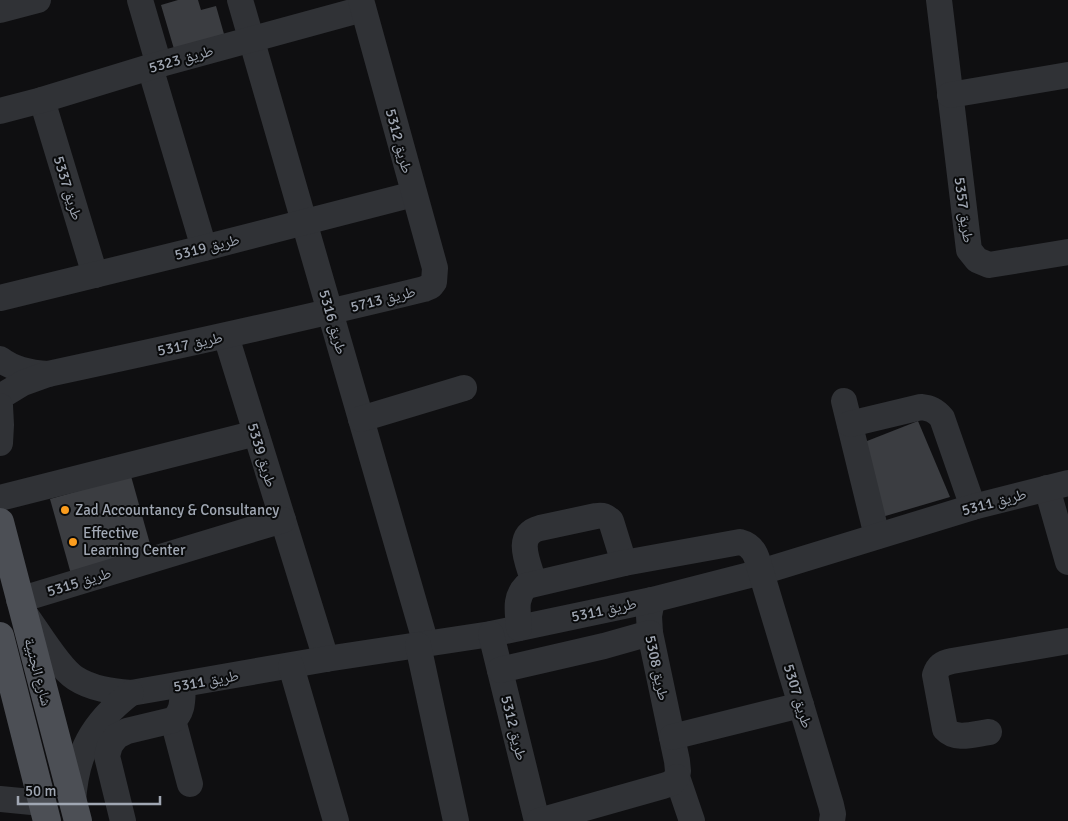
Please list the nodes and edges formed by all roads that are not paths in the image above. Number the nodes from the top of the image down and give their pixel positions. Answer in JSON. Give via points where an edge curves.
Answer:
{"nodes":[{"id":1,"x":38,"y":0,"type":"edge"},
{"id":2,"x":140,"y":0,"type":"edge"},
{"id":3,"x":240,"y":0,"type":"edge"},
{"id":4,"x":939,"y":0,"type":"edge"},
{"id":5,"x":362,"y":4,"type":"edge"},
{"id":6,"x":2,"y":6,"type":"edge"},
{"id":7,"x":252,"y":39,"type":"junction"},
{"id":8,"x":154,"y":66,"type":"junction"},
{"id":9,"x":1068,"y":75,"type":"edge"},
{"id":10,"x":950,"y":95,"type":"junction"},
{"id":11,"x":42,"y":100,"type":"junction"},
{"id":12,"x":0,"y":111,"type":"edge"},
{"id":13,"x":414,"y":194,"type":"junction"},
{"id":14,"x":305,"y":222,"type":"junction"},
{"id":15,"x":204,"y":248,"type":"junction"},
{"id":16,"x":1068,"y":252,"type":"edge"},
{"id":17,"x":94,"y":276,"type":"junction"},
{"id":18,"x":434,"y":282,"type":"joint"},
{"id":19,"x":0,"y":298,"type":"edge"},
{"id":20,"x":330,"y":312,"type":"junction"},
{"id":21,"x":226,"y":336,"type":"junction"},
{"id":22,"x":0,"y":359,"type":"edge"},
{"id":23,"x":48,"y":374,"type":"junction"},
{"id":24,"x":464,"y":388,"type":"dead end"},
{"id":25,"x":0,"y":397,"type":"edge"},
{"id":26,"x":0,"y":406,"type":"edge"},
{"id":27,"x":361,"y":418,"type":"junction"},
{"id":28,"x":256,"y":433,"type":"junction"},
{"id":29,"x":0,"y":443,"type":"edge"},
{"id":30,"x":1058,"y":485,"type":"edge"},
{"id":31,"x":0,"y":498,"type":"edge"},
{"id":32,"x":972,"y":507,"type":"junction"},
{"id":33,"x":283,"y":520,"type":"junction"},
{"id":34,"x":0,"y":522,"type":"edge"},
{"id":35,"x":877,"y":536,"type":"junction"},
{"id":36,"x":1068,"y":562,"type":"edge"},
{"id":37,"x":624,"y":563,"type":"junction"},
{"id":38,"x":761,"y":572,"type":"junction"},
{"id":39,"x":534,"y":583,"type":"junction"},
{"id":40,"x":652,"y":600,"type":"junction"},
{"id":41,"x":21,"y":606,"type":"junction"},
{"id":42,"x":520,"y":628,"type":"junction"},
{"id":43,"x":650,"y":633,"type":"junction"},
{"id":44,"x":492,"y":634,"type":"junction"},
{"id":45,"x":0,"y":636,"type":"edge"},
{"id":46,"x":1068,"y":641,"type":"edge"},
{"id":47,"x":422,"y":645,"type":"junction"},
{"id":48,"x":326,"y":659,"type":"junction"},
{"id":49,"x":291,"y":666,"type":"junction"},
{"id":50,"x":500,"y":670,"type":"junction"},
{"id":51,"x":183,"y":685,"type":"junction"},
{"id":52,"x":131,"y":692,"type":"junction"},
{"id":53,"x":801,"y":704,"type":"junction"},
{"id":54,"x":173,"y":720,"type":"junction"},
{"id":55,"x":989,"y":732,"type":"dead end"},
{"id":56,"x":672,"y":737,"type":"junction"},
{"id":57,"x":677,"y":777,"type":"junction"},
{"id":58,"x":190,"y":784,"type":"dead end"},
{"id":59,"x":25,"y":809,"type":"edge"},
{"id":60,"x":75,"y":812,"type":"edge"},
{"id":61,"x":123,"y":821,"type":"edge"},
{"id":62,"x":336,"y":821,"type":"edge"},
{"id":63,"x":456,"y":821,"type":"edge"},
{"id":64,"x":538,"y":821,"type":"edge"},
{"id":65,"x":692,"y":821,"type":"edge"},
{"id":66,"x":832,"y":821,"type":"edge"}],
"edges":[{"from":1,"to":6,"type":"street"},
{"from":2,"to":8,"type":"street"},
{"from":3,"to":7,"type":"street","name":"طريق 5316"},
{"from":4,"to":10,"type":"street","name":"طريق 5357"},
{"from":5,"to":7,"type":"street","name":"طريق 5323"},
{"from":5,"to":13,"type":"street","name":"طريق 5312"},
{"from":7,"to":8,"type":"street","name":"طريق 5323"},
{"from":7,"to":14,"type":"street","name":"طريق 5316"},
{"from":8,"to":11,"type":"street","name":"طريق 5323"},
{"from":8,"to":15,"type":"street"},
{"from":9,"to":10,"type":"street"},
{"from":10,"to":16,"type":"street","name":"طريق 5357","via":[[969,250],[977,260],[989,265]]},
{"from":11,"to":12,"type":"street","name":"طريق 5323"},
{"from":11,"to":17,"type":"street","name":"طريق 5337"},
{"from":13,"to":14,"type":"street","name":"طريق 5319"},
{"from":13,"to":18,"type":"street","name":"طريق 5312","via":[[435,268]]},
{"from":14,"to":15,"type":"street","name":"طريق 5319"},
{"from":14,"to":20,"type":"street","name":"طريق 5316"},
{"from":15,"to":17,"type":"street","name":"طريق 5319"},
{"from":17,"to":19,"type":"street","name":"طريق 5319"},
{"from":18,"to":20,"type":"street","name":"طريق 5713","via":[[424,289]]},
{"from":20,"to":21,"type":"street","name":"طريق 5317"},
{"from":20,"to":27,"type":"street","name":"طريق 5316"},
{"from":21,"to":23,"type":"street","name":"طريق 5317"},
{"from":21,"to":28,"type":"street","name":"طريق 5339"},
{"from":22,"to":23,"type":"street","name":"طريق 5317","via":[[17,369]]},
{"from":23,"to":25,"type":"street","name":"طريق 5317","via":[[23,383]]},
{"from":24,"to":27,"type":"street"},
{"from":26,"to":29,"type":"street"},
{"from":27,"to":47,"type":"street","name":"طريق 5316"},
{"from":28,"to":31,"type":"street"},
{"from":28,"to":33,"type":"street","name":"طريق 5339"},
{"from":30,"to":32,"type":"street","name":"طريق 5311"},
{"from":30,"to":36,"type":"street"},
{"from":32,"to":35,"type":"street","name":"طريق 5311"},
{"from":32,"to":35,"type":"street","via":[[942,418],[936,412],[920,407],[847,412]]},
{"from":33,"to":41,"type":"street","name":"طريق 5315"},
{"from":33,"to":48,"type":"street","name":"طريق 5339"},
{"from":34,"to":41,"type":"main road","name":"شارع الجنبية"},
{"from":35,"to":38,"type":"street","name":"طريق 5311"},
{"from":37,"to":38,"type":"street","name":"طريق 5307","via":[[740,542],[752,548]]},
{"from":37,"to":39,"type":"street","name":"طريق 5307"},
{"from":37,"to":39,"type":"street","via":[[612,521],[607,517],[596,516],[540,528],[532,530],[524,543]]},
{"from":38,"to":40,"type":"street","name":"طريق 5311"},
{"from":38,"to":53,"type":"street","name":"طريق 5307"},
{"from":39,"to":42,"type":"street","via":[[526,586],[517,599]]},
{"from":40,"to":42,"type":"street","name":"طريق 5311"},
{"from":40,"to":43,"type":"street","name":"طريق 5308"},
{"from":41,"to":52,"type":"street","name":"طريق 5311","via":[[58,661],[73,677],[84,684],[107,690]]},
{"from":41,"to":60,"type":"main road","name":"شارع الجنبية"},
{"from":42,"to":44,"type":"street","name":"طريق 5311"},
{"from":43,"to":50,"type":"street"},
{"from":43,"to":56,"type":"street","name":"طريق 5308"},
{"from":44,"to":47,"type":"street","name":"طريق 5311"},
{"from":44,"to":50,"type":"street","name":"طريق 5312"},
{"from":45,"to":59,"type":"main road","name":"شارع الجنبية"},
{"from":46,"to":55,"type":"street","via":[[952,660],[938,668],[935,675],[945,729],[955,736]]},
{"from":47,"to":48,"type":"street","name":"طريق 5311"},
{"from":47,"to":63,"type":"street","name":"طريق 5316"},
{"from":48,"to":49,"type":"street","name":"طريق 5311"},
{"from":49,"to":51,"type":"street","name":"طريق 5311"},
{"from":49,"to":62,"type":"street"},
{"from":50,"to":64,"type":"street","name":"طريق 5312"},
{"from":51,"to":52,"type":"street","name":"طريق 5311"},
{"from":51,"to":54,"type":"street","via":[[182,709]]},
{"from":52,"to":60,"type":"street","via":[[104,717],[88,741],[76,775]]},
{"from":53,"to":56,"type":"street"},
{"from":53,"to":66,"type":"street","name":"طريق 5307","via":[[831,805]]},
{"from":54,"to":58,"type":"street"},
{"from":54,"to":61,"type":"street","via":[[127,731],[117,736],[110,746],[107,756]]},
{"from":56,"to":57,"type":"street","name":"طريق 5308","via":[[678,761]]},
{"from":57,"to":64,"type":"street","via":[[663,786]]},
{"from":57,"to":65,"type":"street"}]}
